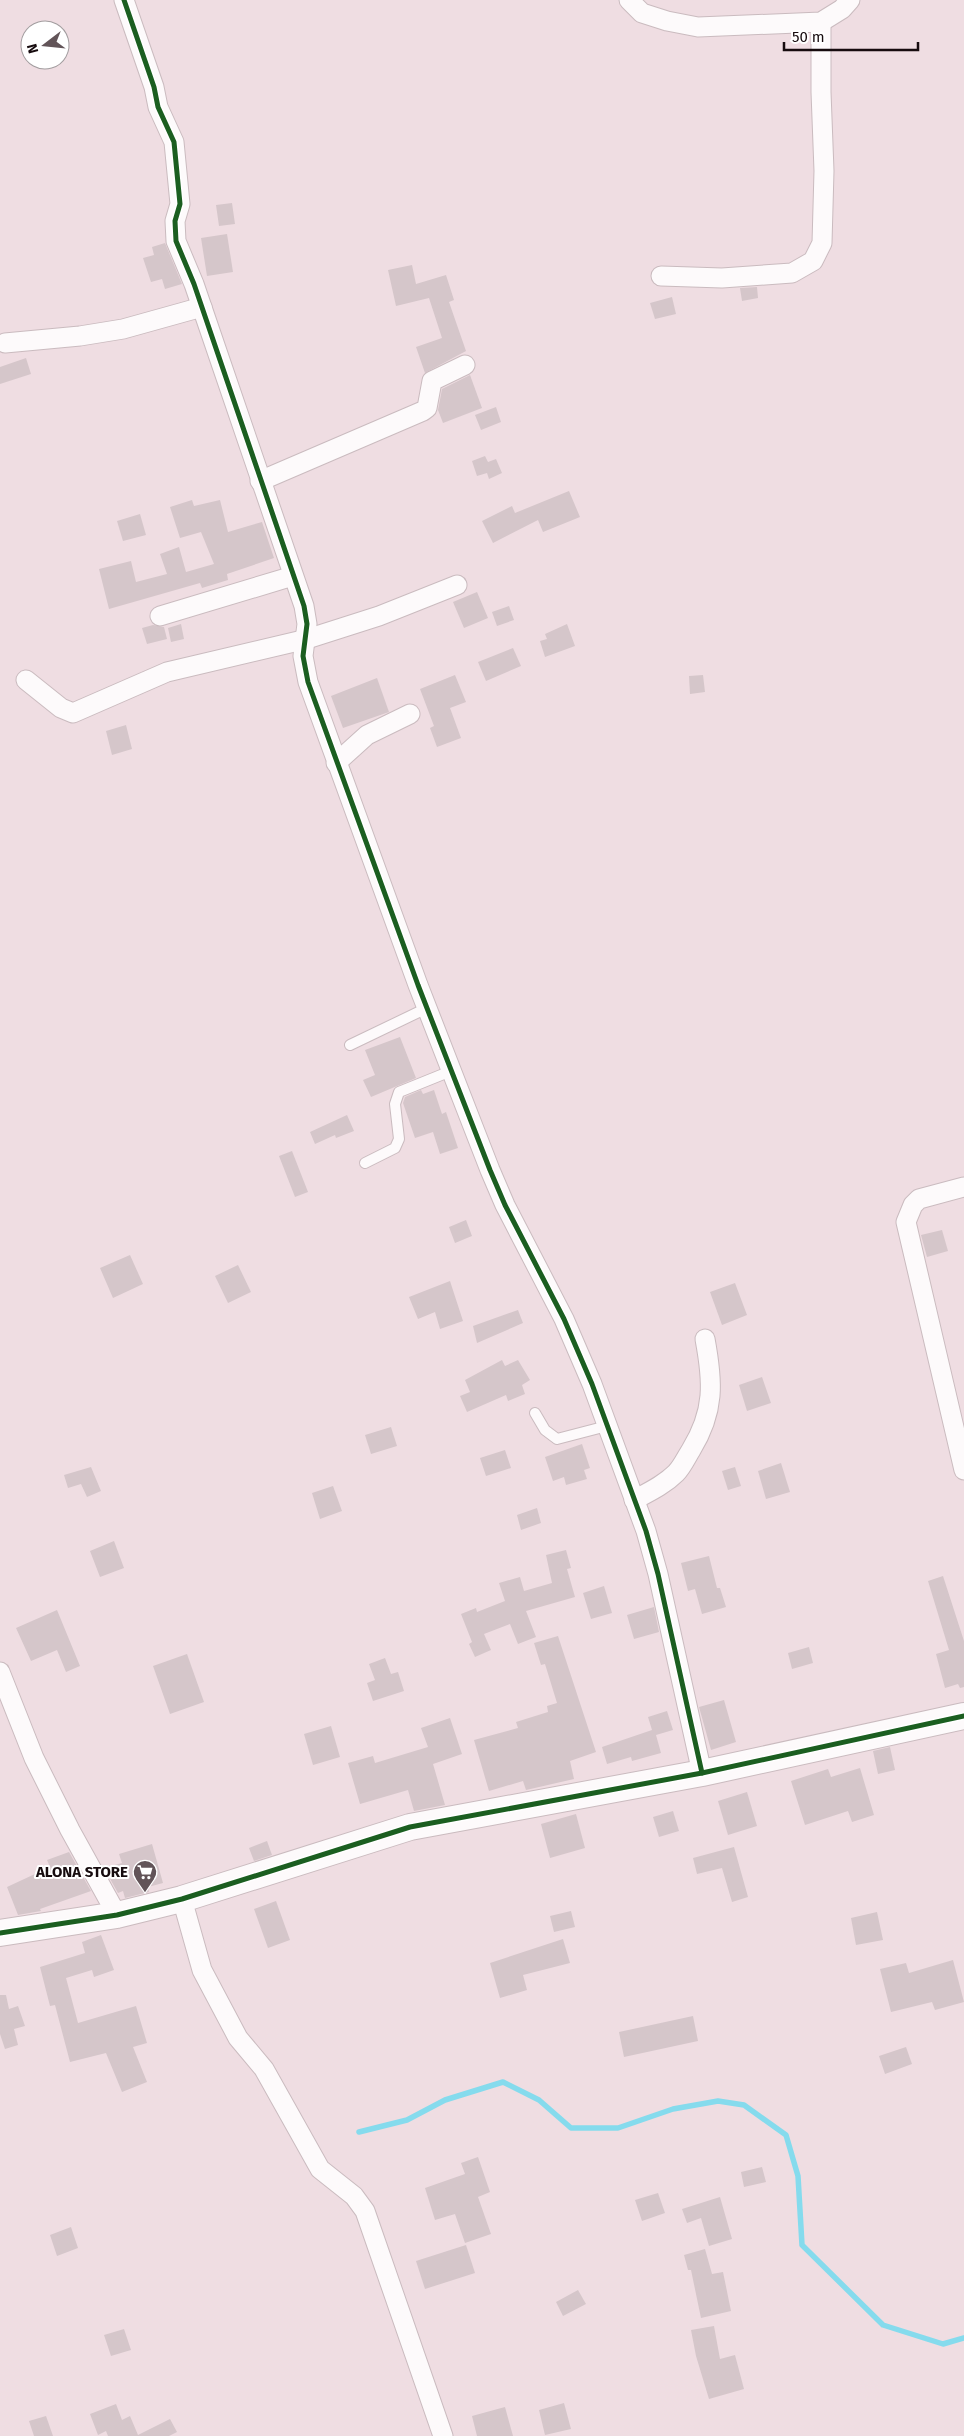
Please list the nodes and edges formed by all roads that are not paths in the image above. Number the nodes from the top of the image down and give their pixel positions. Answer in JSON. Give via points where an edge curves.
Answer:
{"nodes":[{"id":1,"x":124,"y":0,"type":"edge"},
{"id":2,"x":629,"y":0,"type":"edge"},
{"id":3,"x":850,"y":0,"type":"edge"},
{"id":4,"x":821,"y":22,"type":"junction"},
{"id":5,"x":661,"y":276,"type":"dead end"},
{"id":6,"x":202,"y":307,"type":"junction"},
{"id":7,"x":5,"y":343,"type":"dead end"},
{"id":8,"x":465,"y":365,"type":"dead end"},
{"id":9,"x":260,"y":481,"type":"junction"},
{"id":10,"x":293,"y":576,"type":"junction"},
{"id":11,"x":457,"y":585,"type":"dead end"},
{"id":12,"x":160,"y":616,"type":"dead end"},
{"id":13,"x":307,"y":639,"type":"junction"},
{"id":14,"x":26,"y":680,"type":"dead end"},
{"id":15,"x":410,"y":714,"type":"dead end"},
{"id":16,"x":336,"y":763,"type":"junction"},
{"id":17,"x":427,"y":1008,"type":"junction"},
{"id":18,"x":350,"y":1044,"type":"dead end"},
{"id":19,"x":451,"y":1071,"type":"junction"},
{"id":20,"x":365,"y":1163,"type":"dead end"},
{"id":21,"x":964,"y":1187,"type":"edge"},
{"id":22,"x":705,"y":1339,"type":"dead end"},
{"id":23,"x":535,"y":1413,"type":"dead end"},
{"id":24,"x":607,"y":1426,"type":"junction"},
{"id":25,"x":964,"y":1470,"type":"edge"},
{"id":26,"x":634,"y":1500,"type":"junction"},
{"id":27,"x":0,"y":1672,"type":"edge"},
{"id":28,"x":964,"y":1716,"type":"edge"},
{"id":29,"x":702,"y":1773,"type":"junction"},
{"id":30,"x":182,"y":1899,"type":"junction"},
{"id":31,"x":117,"y":1915,"type":"junction"},
{"id":32,"x":0,"y":1933,"type":"edge"},
{"id":33,"x":443,"y":2436,"type":"edge"}],
"edges":[{"from":1,"to":6,"type":"street","via":[[158,107],[174,142],[180,204],[175,221],[176,241]]},
{"from":2,"to":4,"type":"street","via":[[642,13],[698,27]]},
{"from":3,"to":4,"type":"street"},
{"from":4,"to":5,"type":"street","via":[[822,244],[813,261],[792,273],[722,278]]},
{"from":6,"to":7,"type":"street","via":[[123,329]]},
{"from":6,"to":9,"type":"street"},
{"from":8,"to":9,"type":"street","via":[[432,380],[427,408],[423,411]]},
{"from":9,"to":10,"type":"street"},
{"from":10,"to":12,"type":"street"},
{"from":10,"to":13,"type":"street","via":[[304,606]]},
{"from":11,"to":13,"type":"street","via":[[379,616]]},
{"from":13,"to":14,"type":"street","via":[[167,672],[73,713],[61,708]]},
{"from":13,"to":16,"type":"street","via":[[303,656],[308,682]]},
{"from":15,"to":16,"type":"street","via":[[367,735]]},
{"from":16,"to":17,"type":"street"},
{"from":17,"to":18,"type":"lane"},
{"from":17,"to":19,"type":"street"},
{"from":19,"to":20,"type":"lane","via":[[400,1092],[395,1104],[400,1139],[395,1148]]},
{"from":19,"to":24,"type":"street","via":[[504,1205],[564,1319]]},
{"from":21,"to":25,"type":"street","via":[[919,1199],[913,1204],[906,1222]]},
{"from":22,"to":26,"type":"street","via":[[712,1375],[711,1396],[699,1437],[678,1472]]},
{"from":23,"to":24,"type":"lane","via":[[545,1430],[558,1439]]},
{"from":24,"to":26,"type":"street"},
{"from":26,"to":29,"type":"street","via":[[658,1574]]},
{"from":27,"to":31,"type":"street","via":[[34,1758]]},
{"from":28,"to":29,"type":"street"},
{"from":29,"to":30,"type":"street","via":[[410,1827]]},
{"from":30,"to":31,"type":"street"},
{"from":30,"to":33,"type":"street","via":[[202,1970],[238,2038],[264,2069],[320,2169],[354,2196],[364,2211]]},
{"from":31,"to":32,"type":"street"}]}
